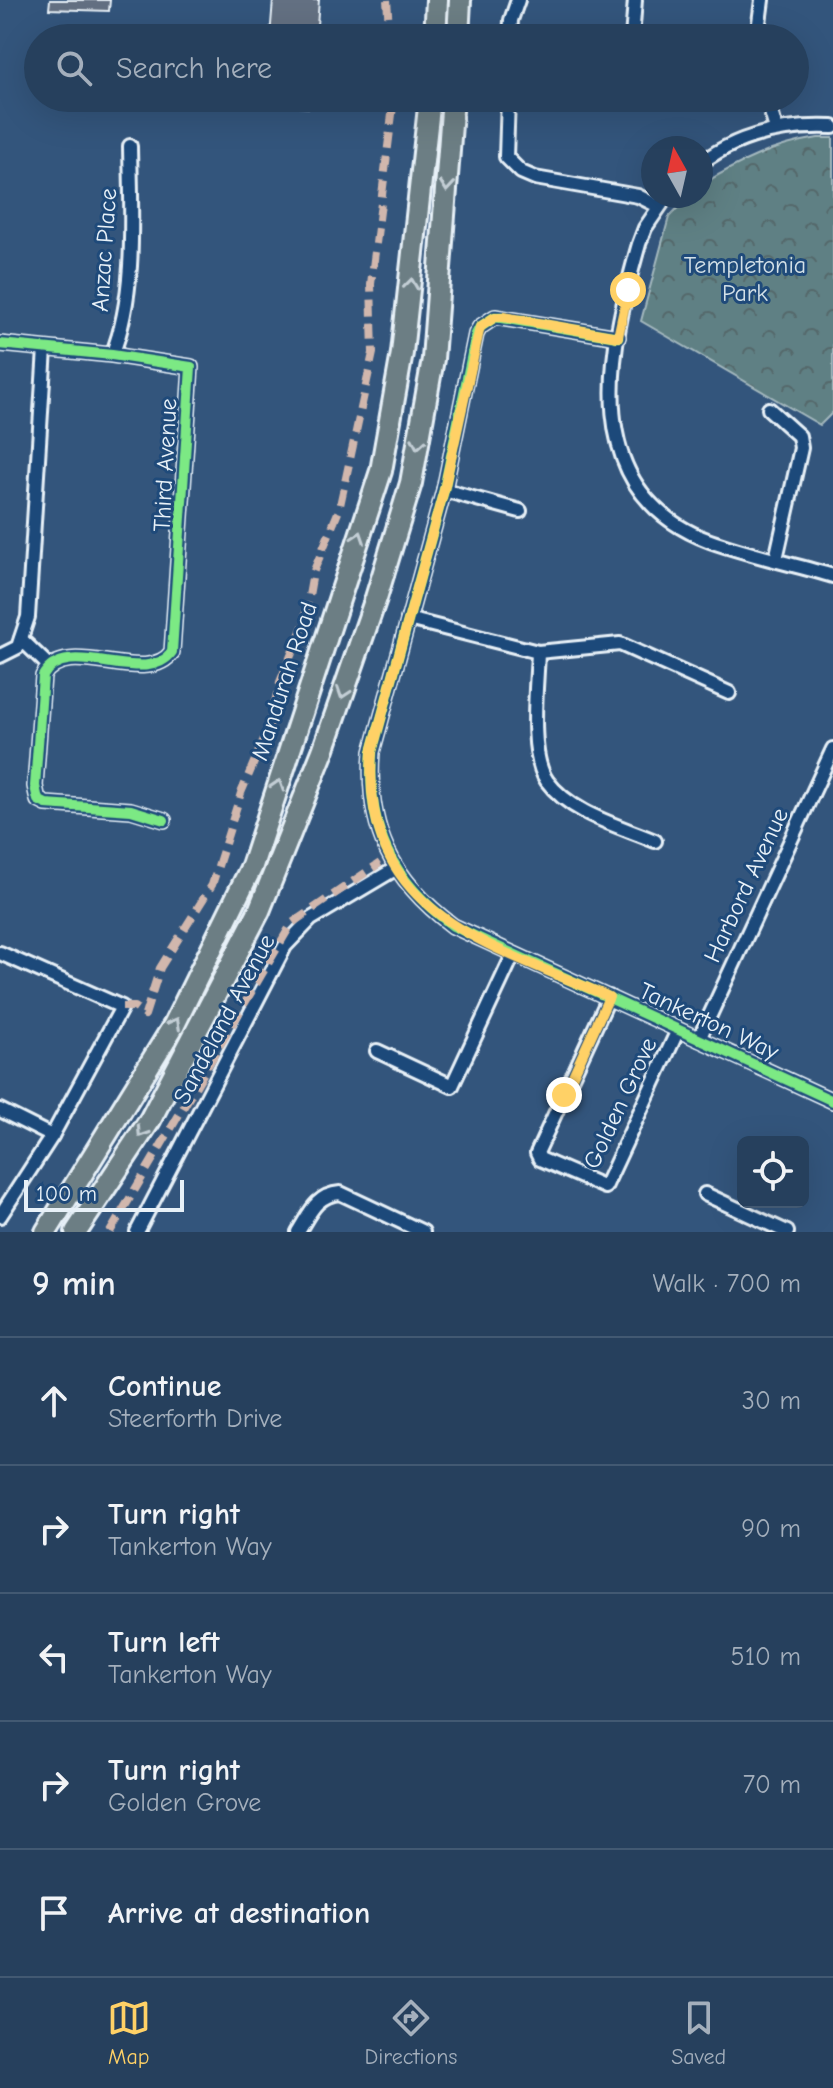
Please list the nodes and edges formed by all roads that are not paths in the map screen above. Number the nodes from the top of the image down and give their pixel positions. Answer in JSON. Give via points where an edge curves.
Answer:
{"nodes":[{"id":1,"x":437,"y":0,"type":"edge"},
{"id":2,"x":460,"y":0,"type":"edge"},
{"id":3,"x":518,"y":0,"type":"edge"},
{"id":4,"x":635,"y":0,"type":"edge"},
{"id":5,"x":762,"y":0,"type":"edge"},
{"id":6,"x":436,"y":24,"type":"edge"},
{"id":7,"x":459,"y":24,"type":"edge"},
{"id":8,"x":511,"y":24,"type":"edge"},
{"id":9,"x":633,"y":24,"type":"edge"},
{"id":10,"x":759,"y":24,"type":"edge"},
{"id":11,"x":428,"y":112,"type":"edge"},
{"id":12,"x":452,"y":112,"type":"edge"},
{"id":13,"x":508,"y":112,"type":"edge"},
{"id":14,"x":771,"y":112,"type":"edge"},
{"id":15,"x":833,"y":127,"type":"edge"},
{"id":16,"x":776,"y":129,"type":"junction"},
{"id":17,"x":130,"y":146,"type":"dead end"},
{"id":18,"x":713,"y":156,"type":"edge"},
{"id":19,"x":641,"y":197,"type":"edge"},
{"id":20,"x":659,"y":208,"type":"edge"},
{"id":21,"x":618,"y":337,"type":"junction"},
{"id":22,"x":0,"y":344,"type":"edge"},
{"id":23,"x":45,"y":349,"type":"junction"},
{"id":24,"x":112,"y":355,"type":"junction"},
{"id":25,"x":769,"y":409,"type":"dead end"},
{"id":26,"x":444,"y":490,"type":"junction"},
{"id":27,"x":520,"y":511,"type":"dead end"},
{"id":28,"x":776,"y":559,"type":"junction"},
{"id":29,"x":833,"y":576,"type":"edge"},
{"id":30,"x":408,"y":619,"type":"junction"},
{"id":31,"x":21,"y":639,"type":"junction"},
{"id":32,"x":0,"y":647,"type":"edge"},
{"id":33,"x":538,"y":652,"type":"junction"},
{"id":34,"x":0,"y":656,"type":"edge"},
{"id":35,"x":49,"y":666,"type":"junction"},
{"id":36,"x":729,"y":693,"type":"dead end"},
{"id":37,"x":833,"y":749,"type":"edge"},
{"id":38,"x":164,"y":820,"type":"dead end"},
{"id":39,"x":655,"y":841,"type":"dead end"},
{"id":40,"x":395,"y":869,"type":"junction"},
{"id":41,"x":0,"y":953,"type":"edge"},
{"id":42,"x":513,"y":955,"type":"junction"},
{"id":43,"x":609,"y":997,"type":"junction"},
{"id":44,"x":678,"y":1030,"type":"junction"},
{"id":45,"x":699,"y":1039,"type":"junction"},
{"id":46,"x":377,"y":1051,"type":"dead end"},
{"id":47,"x":833,"y":1101,"type":"edge"},
{"id":48,"x":0,"y":1110,"type":"edge"},
{"id":49,"x":52,"y":1136,"type":"junction"},
{"id":50,"x":705,"y":1194,"type":"dead end"},
{"id":51,"x":0,"y":1216,"type":"edge"},
{"id":52,"x":46,"y":1232,"type":"edge"},
{"id":53,"x":76,"y":1232,"type":"edge"},
{"id":54,"x":137,"y":1232,"type":"edge"},
{"id":55,"x":298,"y":1232,"type":"edge"},
{"id":56,"x":423,"y":1232,"type":"edge"},
{"id":57,"x":787,"y":1232,"type":"edge"}],
"edges":[{"from":1,"to":6,"type":"highway"},
{"from":2,"to":7,"type":"highway"},
{"from":3,"to":8,"type":"street"},
{"from":4,"to":9,"type":"street"},
{"from":5,"to":10,"type":"street"},
{"from":52,"to":11,"type":"highway","name":"Mandurah Road","one_way":true,"via":[[174,1025],[252,866],[381,471],[402,353]]},
{"from":12,"to":53,"type":"highway","one_way":true,"via":[[433,359],[411,483],[376,598],[259,911],[150,1120]]},
{"from":13,"to":19,"type":"street","via":[[506,157],[521,172]]},
{"from":14,"to":16,"type":"street"},
{"from":15,"to":16,"type":"street"},
{"from":16,"to":18,"type":"street"},
{"from":17,"to":24,"type":"street","name":"Anzac Place","via":[[131,244],[120,336]]},
{"from":20,"to":21,"type":"street","via":[[639,244]]},
{"from":21,"to":26,"type":"street","name":"Tankerton Way","via":[[503,317],[480,327]]},
{"from":21,"to":28,"type":"street","via":[[610,397],[613,428],[639,488],[686,529]]},
{"from":22,"to":23,"type":"street","name":"Third Avenue"},
{"from":23,"to":24,"type":"street","name":"Third Avenue"},
{"from":23,"to":31,"type":"street","via":[[28,617]]},
{"from":24,"to":35,"type":"street","name":"Third Avenue","via":[[191,367],[174,644],[166,660],[147,665],[69,660]]},
{"from":25,"to":28,"type":"street","via":[[799,436],[801,448]]},
{"from":26,"to":27,"type":"street"},
{"from":26,"to":30,"type":"street","name":"Tankerton Way"},
{"from":28,"to":29,"type":"street"},
{"from":30,"to":33,"type":"street"},
{"from":30,"to":40,"type":"street","name":"Tankerton Way","via":[[372,752],[370,779],[375,818]]},
{"from":31,"to":32,"type":"street"},
{"from":31,"to":34,"type":"street","via":[[18,647]]},
{"from":31,"to":35,"type":"street"},
{"from":33,"to":36,"type":"street","via":[[620,644]]},
{"from":33,"to":39,"type":"street","via":[[537,747],[547,781],[578,809]]},
{"from":35,"to":38,"type":"street","via":[[43,676],[38,800],[131,810]]},
{"from":37,"to":45,"type":"street","name":"Harbord Avenue"},
{"from":40,"to":42,"type":"street","name":"Tankerton Way","via":[[427,907],[453,926]]},
{"from":40,"to":54,"type":"street","name":"Sandeland Avenue","via":[[311,919],[285,946]]},
{"from":41,"to":49,"type":"street","via":[[122,1007]]},
{"from":42,"to":43,"type":"street","name":"Tankerton Way"},
{"from":42,"to":46,"type":"street","via":[[452,1086]]},
{"from":43,"to":44,"type":"street","name":"Tankerton Way"},
{"from":43,"to":44,"type":"street","name":"Golden Grove","via":[[537,1153],[540,1159],[605,1187]]},
{"from":44,"to":45,"type":"street","name":"Tankerton Way"},
{"from":45,"to":47,"type":"street","name":"Tankerton Way"},
{"from":48,"to":49,"type":"street"},
{"from":49,"to":51,"type":"street"},
{"from":50,"to":57,"type":"street"},
{"from":55,"to":56,"type":"street","via":[[316,1202],[340,1193]]}]}
